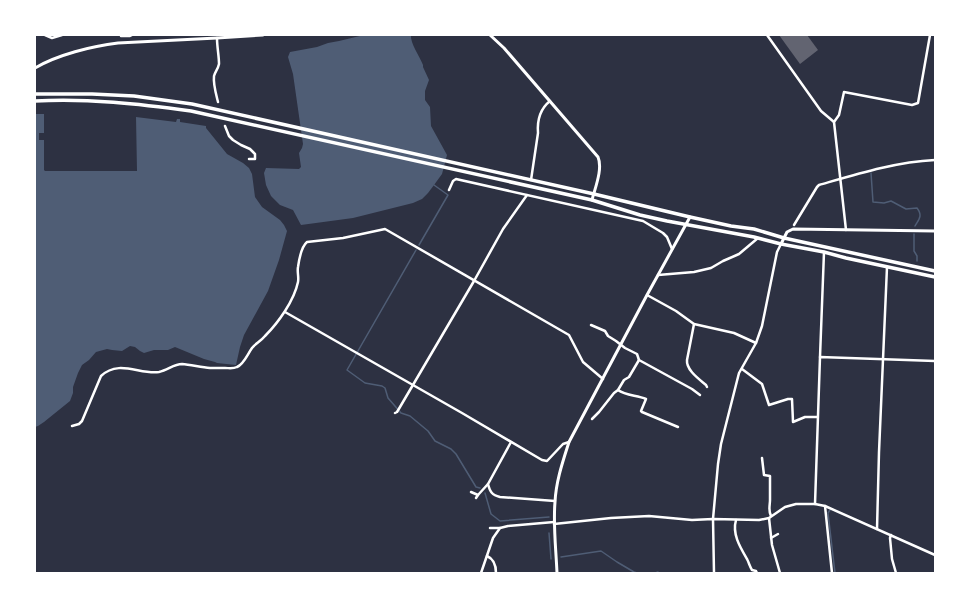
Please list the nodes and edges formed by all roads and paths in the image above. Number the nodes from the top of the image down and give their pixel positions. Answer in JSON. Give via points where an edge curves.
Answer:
{"nodes":[{"id":1,"x":45,"y":35,"type":"edge"},
{"id":2,"x":62,"y":35,"type":"edge"},
{"id":3,"x":132,"y":35,"type":"edge"},
{"id":4,"x":263,"y":35,"type":"edge"},
{"id":5,"x":490,"y":35,"type":"edge"},
{"id":6,"x":767,"y":35,"type":"edge"},
{"id":7,"x":930,"y":35,"type":"edge"},
{"id":8,"x":121,"y":36,"type":"edge"},
{"id":9,"x":246,"y":36,"type":"edge"},
{"id":10,"x":217,"y":38,"type":"junction"},
{"id":11,"x":122,"y":43,"type":"junction"},
{"id":12,"x":35,"y":68,"type":"edge"},
{"id":13,"x":35,"y":94,"type":"edge"},
{"id":14,"x":550,"y":100,"type":"junction"},
{"id":15,"x":35,"y":101,"type":"edge"},
{"id":16,"x":218,"y":102,"type":"dead end"},
{"id":17,"x":834,"y":122,"type":"junction"},
{"id":18,"x":225,"y":126,"type":"dead end"},
{"id":19,"x":249,"y":159,"type":"dead end"},
{"id":20,"x":935,"y":160,"type":"edge"},
{"id":21,"x":841,"y":179,"type":"junction"},
{"id":22,"x":531,"y":180,"type":"junction"},
{"id":23,"x":449,"y":190,"type":"dead end"},
{"id":24,"x":594,"y":194,"type":"junction"},
{"id":25,"x":527,"y":195,"type":"junction"},
{"id":26,"x":592,"y":200,"type":"junction"},
{"id":27,"x":690,"y":217,"type":"junction"},
{"id":28,"x":685,"y":225,"type":"junction"},
{"id":29,"x":794,"y":225,"type":"dead end"},
{"id":30,"x":846,"y":230,"type":"junction"},
{"id":31,"x":935,"y":232,"type":"edge"},
{"id":32,"x":758,"y":238,"type":"junction"},
{"id":33,"x":784,"y":238,"type":"junction"},
{"id":34,"x":781,"y":244,"type":"junction"},
{"id":35,"x":672,"y":249,"type":"junction"},
{"id":36,"x":824,"y":252,"type":"junction"},
{"id":37,"x":887,"y":267,"type":"junction"},
{"id":38,"x":935,"y":271,"type":"edge"},
{"id":39,"x":658,"y":275,"type":"junction"},
{"id":40,"x":935,"y":276,"type":"edge"},
{"id":41,"x":474,"y":281,"type":"junction"},
{"id":42,"x":647,"y":294,"type":"junction"},
{"id":43,"x":285,"y":312,"type":"junction"},
{"id":44,"x":694,"y":324,"type":"junction"},
{"id":45,"x":591,"y":325,"type":"dead end"},
{"id":46,"x":756,"y":343,"type":"junction"},
{"id":47,"x":621,"y":344,"type":"junction"},
{"id":48,"x":820,"y":357,"type":"junction"},
{"id":49,"x":639,"y":360,"type":"junction"},
{"id":50,"x":883,"y":360,"type":"junction"},
{"id":51,"x":935,"y":361,"type":"edge"},
{"id":52,"x":742,"y":368,"type":"junction"},
{"id":53,"x":603,"y":379,"type":"junction"},
{"id":54,"x":413,"y":385,"type":"junction"},
{"id":55,"x":707,"y":387,"type":"dead end"},
{"id":56,"x":618,"y":390,"type":"junction"},
{"id":57,"x":700,"y":395,"type":"dead end"},
{"id":58,"x":396,"y":413,"type":"dead end"},
{"id":59,"x":817,"y":417,"type":"junction"},
{"id":60,"x":592,"y":419,"type":"dead end"},
{"id":61,"x":72,"y":426,"type":"dead end"},
{"id":62,"x":678,"y":427,"type":"dead end"},
{"id":63,"x":511,"y":442,"type":"junction"},
{"id":64,"x":569,"y":442,"type":"junction"},
{"id":65,"x":762,"y":458,"type":"dead end"},
{"id":66,"x":488,"y":484,"type":"junction"},
{"id":67,"x":472,"y":492,"type":"dead end"},
{"id":68,"x":478,"y":495,"type":"junction"},
{"id":69,"x":476,"y":498,"type":"dead end"},
{"id":70,"x":555,"y":501,"type":"junction"},
{"id":71,"x":815,"y":504,"type":"junction"},
{"id":72,"x":824,"y":506,"type":"junction"},
{"id":73,"x":770,"y":517,"type":"junction"},
{"id":74,"x":713,"y":518,"type":"junction"},
{"id":75,"x":736,"y":520,"type":"junction"},
{"id":76,"x":554,"y":523,"type":"junction"},
{"id":77,"x":490,"y":528,"type":"dead end"},
{"id":78,"x":500,"y":528,"type":"junction"},
{"id":79,"x":877,"y":529,"type":"junction"},
{"id":80,"x":778,"y":534,"type":"dead end"},
{"id":81,"x":891,"y":536,"type":"junction"},
{"id":82,"x":771,"y":538,"type":"junction"},
{"id":83,"x":935,"y":555,"type":"edge"},
{"id":84,"x":487,"y":556,"type":"junction"},
{"id":85,"x":481,"y":573,"type":"edge"},
{"id":86,"x":496,"y":573,"type":"edge"},
{"id":87,"x":557,"y":573,"type":"edge"},
{"id":88,"x":714,"y":573,"type":"edge"},
{"id":89,"x":757,"y":573,"type":"edge"},
{"id":90,"x":780,"y":573,"type":"edge"},
{"id":91,"x":832,"y":573,"type":"edge"},
{"id":92,"x":896,"y":573,"type":"edge"}],
"edges":[{"from":1,"to":2,"type":"street","via":[[52,38]]},
{"from":3,"to":8,"type":"street"},
{"from":4,"to":9,"type":"street"},
{"from":5,"to":14,"type":"street"},
{"from":6,"to":17,"type":"street","via":[[821,111]]},
{"from":7,"to":17,"type":"street","via":[[918,103],[912,105],[844,92],[839,115]]},
{"from":8,"to":11,"type":"street"},
{"from":9,"to":10,"type":"street"},
{"from":10,"to":11,"type":"street"},
{"from":10,"to":16,"type":"street","via":[[218,70],[214,77]]},
{"from":11,"to":12,"type":"street","via":[[92,47]]},
{"from":13,"to":22,"type":"main road","via":[[141,97],[192,104]]},
{"from":14,"to":22,"type":"street","via":[[540,116]]},
{"from":14,"to":24,"type":"street","via":[[598,157],[600,168]]},
{"from":15,"to":26,"type":"main road","via":[[134,103],[191,111]]},
{"from":17,"to":21,"type":"street"},
{"from":18,"to":19,"type":"street","via":[[233,140],[255,154],[255,159]]},
{"from":20,"to":21,"type":"street","via":[[920,160],[865,171]]},
{"from":21,"to":29,"type":"street","via":[[816,187]]},
{"from":21,"to":30,"type":"street"},
{"from":22,"to":24,"type":"main road"},
{"from":23,"to":25,"type":"street","via":[[456,179]]},
{"from":24,"to":26,"type":"street"},
{"from":24,"to":27,"type":"main road"},
{"from":25,"to":35,"type":"street","via":[[643,221],[664,233]]},
{"from":25,"to":41,"type":"street","via":[[503,229]]},
{"from":26,"to":28,"type":"main road","via":[[640,215]]},
{"from":27,"to":28,"type":"street"},
{"from":27,"to":33,"type":"main road","via":[[754,229]]},
{"from":28,"to":32,"type":"main road"},
{"from":28,"to":35,"type":"street"},
{"from":30,"to":31,"type":"street"},
{"from":30,"to":33,"type":"street","via":[[791,229],[786,232]]},
{"from":32,"to":34,"type":"main road"},
{"from":32,"to":39,"type":"street","via":[[739,254],[711,268]]},
{"from":33,"to":34,"type":"street"},
{"from":33,"to":38,"type":"main road"},
{"from":34,"to":36,"type":"main road"},
{"from":34,"to":46,"type":"street"},
{"from":35,"to":39,"type":"street"},
{"from":36,"to":37,"type":"main road"},
{"from":36,"to":48,"type":"street"},
{"from":37,"to":40,"type":"main road"},
{"from":37,"to":50,"type":"street"},
{"from":39,"to":42,"type":"street"},
{"from":41,"to":43,"type":"street","via":[[385,229],[343,238],[310,241],[303,248],[298,268],[298,283]]},
{"from":41,"to":53,"type":"street","via":[[569,336],[583,362]]},
{"from":41,"to":54,"type":"street"},
{"from":42,"to":44,"type":"street"},
{"from":42,"to":47,"type":"street"},
{"from":43,"to":54,"type":"street"},
{"from":43,"to":61,"type":"street","via":[[252,348],[242,363],[233,369],[183,364],[159,372],[131,368],[106,372],[101,376],[82,421]]},
{"from":44,"to":46,"type":"street","via":[[734,333]]},
{"from":44,"to":55,"type":"street","via":[[687,366]]},
{"from":45,"to":47,"type":"street","via":[[605,331]]},
{"from":46,"to":52,"type":"street"},
{"from":47,"to":49,"type":"street","via":[[637,354]]},
{"from":47,"to":53,"type":"street"},
{"from":48,"to":50,"type":"street"},
{"from":48,"to":59,"type":"street"},
{"from":49,"to":56,"type":"street"},
{"from":49,"to":57,"type":"street"},
{"from":50,"to":51,"type":"street"},
{"from":50,"to":79,"type":"street"},
{"from":52,"to":59,"type":"street","via":[[762,384],[768,405],[792,399],[794,422],[805,417]]},
{"from":52,"to":74,"type":"street","via":[[721,444]]},
{"from":53,"to":64,"type":"street"},
{"from":54,"to":58,"type":"street"},
{"from":54,"to":63,"type":"street"},
{"from":56,"to":60,"type":"street"},
{"from":56,"to":62,"type":"street","via":[[646,399],[642,412]]},
{"from":59,"to":71,"type":"street"},
{"from":63,"to":64,"type":"street","via":[[547,461],[563,444]]},
{"from":63,"to":66,"type":"street"},
{"from":64,"to":70,"type":"street"},
{"from":65,"to":73,"type":"street","via":[[764,476],[770,476]]},
{"from":66,"to":68,"type":"street"},
{"from":66,"to":70,"type":"street","via":[[494,496]]},
{"from":67,"to":68,"type":"street"},
{"from":68,"to":69,"type":"street"},
{"from":70,"to":76,"type":"street"},
{"from":71,"to":72,"type":"street"},
{"from":71,"to":73,"type":"street","via":[[785,507]]},
{"from":72,"to":79,"type":"street"},
{"from":72,"to":91,"type":"street"},
{"from":73,"to":75,"type":"street","via":[[759,520]]},
{"from":73,"to":82,"type":"street"},
{"from":74,"to":75,"type":"street"},
{"from":74,"to":76,"type":"street","via":[[692,520],[649,516]]},
{"from":74,"to":88,"type":"street"},
{"from":75,"to":89,"type":"street","via":[[734,528],[741,550],[752,570]]},
{"from":76,"to":78,"type":"street"},
{"from":76,"to":87,"type":"street"},
{"from":77,"to":78,"type":"street"},
{"from":78,"to":84,"type":"street","via":[[493,538]]},
{"from":79,"to":81,"type":"street"},
{"from":80,"to":82,"type":"street"},
{"from":81,"to":83,"type":"street"},
{"from":81,"to":92,"type":"street","via":[[892,559]]},
{"from":82,"to":90,"type":"street"},
{"from":84,"to":85,"type":"street"},
{"from":84,"to":86,"type":"street","via":[[494,561]]}]}
